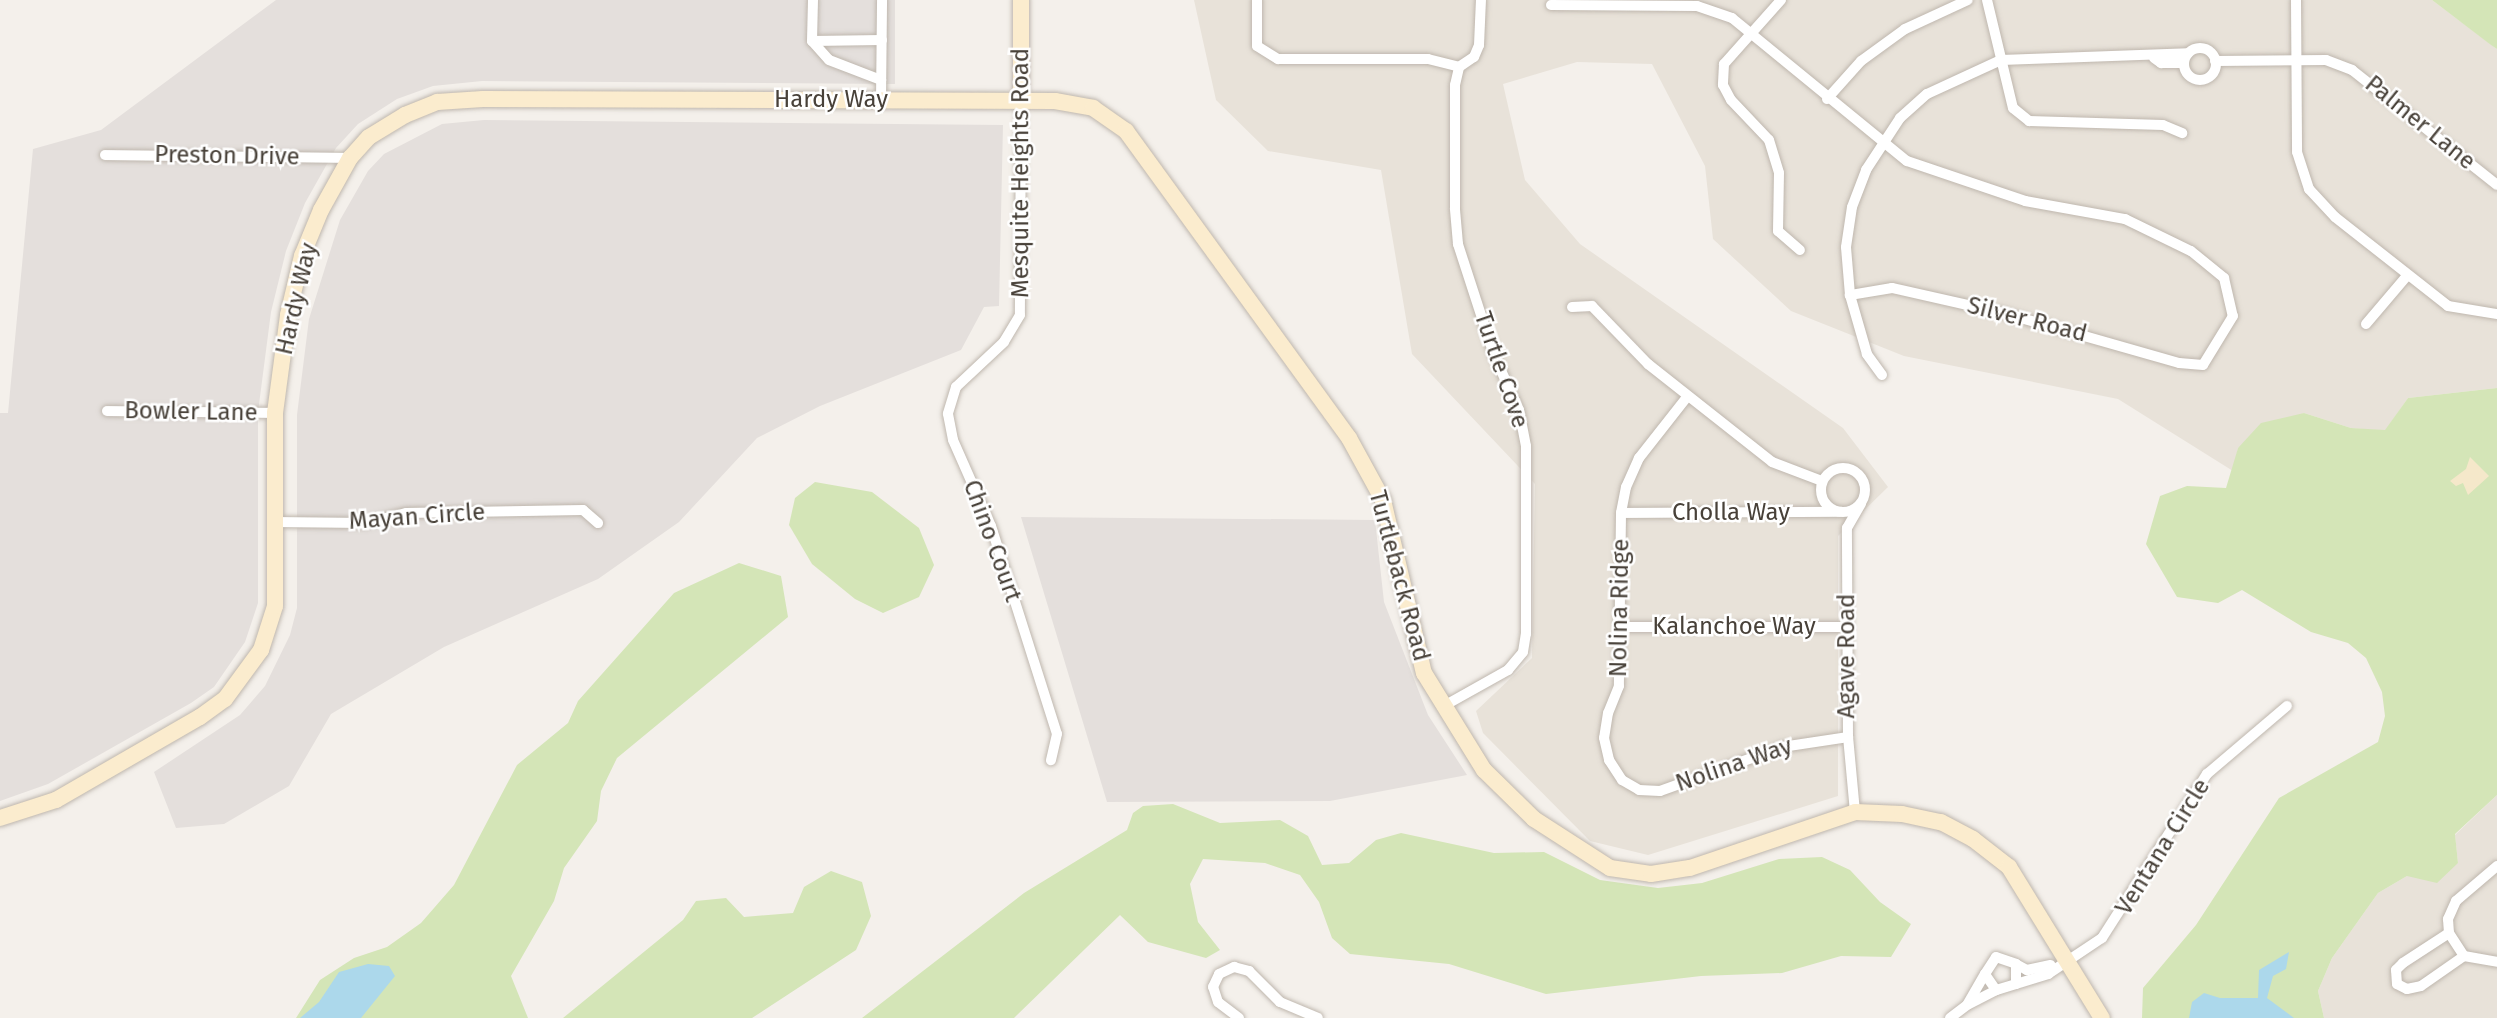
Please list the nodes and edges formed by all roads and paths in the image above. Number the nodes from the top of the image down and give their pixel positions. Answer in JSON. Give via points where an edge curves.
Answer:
{"nodes":[{"id":1,"x":813,"y":0,"type":"edge"},
{"id":2,"x":882,"y":0,"type":"edge"},
{"id":3,"x":1021,"y":0,"type":"edge"},
{"id":4,"x":1257,"y":0,"type":"edge"},
{"id":5,"x":1480,"y":0,"type":"edge"},
{"id":6,"x":1781,"y":0,"type":"edge"},
{"id":7,"x":1968,"y":0,"type":"edge"},
{"id":8,"x":1987,"y":0,"type":"edge"},
{"id":9,"x":2297,"y":0,"type":"edge"},
{"id":10,"x":1597,"y":2,"type":"edge"},
{"id":11,"x":1697,"y":3,"type":"edge"},
{"id":12,"x":1551,"y":5,"type":"dead end"},
{"id":13,"x":1751,"y":35,"type":"junction"},
{"id":14,"x":882,"y":40,"type":"junction"},
{"id":15,"x":812,"y":41,"type":"junction"},
{"id":16,"x":2186,"y":58,"type":"junction"},
{"id":17,"x":2296,"y":59,"type":"junction"},
{"id":18,"x":2001,"y":60,"type":"junction"},
{"id":19,"x":2215,"y":61,"type":"junction"},
{"id":20,"x":1459,"y":67,"type":"junction"},
{"id":21,"x":881,"y":80,"type":"junction"},
{"id":22,"x":1827,"y":99,"type":"junction"},
{"id":23,"x":881,"y":100,"type":"junction"},
{"id":24,"x":1021,"y":101,"type":"junction"},
{"id":25,"x":2182,"y":133,"type":"dead end"},
{"id":26,"x":1882,"y":143,"type":"junction"},
{"id":27,"x":105,"y":155,"type":"dead end"},
{"id":28,"x":350,"y":158,"type":"junction"},
{"id":29,"x":2497,"y":184,"type":"edge"},
{"id":30,"x":1800,"y":250,"type":"dead end"},
{"id":31,"x":2406,"y":277,"type":"junction"},
{"id":32,"x":1850,"y":295,"type":"junction"},
{"id":33,"x":1572,"y":307,"type":"dead end"},
{"id":34,"x":2497,"y":314,"type":"edge"},
{"id":35,"x":2366,"y":324,"type":"dead end"},
{"id":36,"x":1004,"y":341,"type":"joint"},
{"id":37,"x":1882,"y":375,"type":"dead end"},
{"id":38,"x":1687,"y":397,"type":"junction"},
{"id":39,"x":107,"y":411,"type":"dead end"},
{"id":40,"x":275,"y":413,"type":"junction"},
{"id":41,"x":1822,"y":481,"type":"junction"},
{"id":42,"x":1861,"y":504,"type":"junction"},
{"id":43,"x":1840,"y":512,"type":"junction"},
{"id":44,"x":1621,"y":513,"type":"junction"},
{"id":45,"x":274,"y":522,"type":"junction"},
{"id":46,"x":598,"y":523,"type":"dead end"},
{"id":47,"x":1620,"y":627,"type":"junction"},
{"id":48,"x":1847,"y":627,"type":"junction"},
{"id":49,"x":2287,"y":706,"type":"dead end"},
{"id":50,"x":1442,"y":707,"type":"junction"},
{"id":51,"x":1848,"y":737,"type":"junction"},
{"id":52,"x":1051,"y":760,"type":"dead end"},
{"id":53,"x":1622,"y":780,"type":"joint"},
{"id":54,"x":1855,"y":812,"type":"junction"},
{"id":55,"x":0,"y":818,"type":"edge"},
{"id":56,"x":2497,"y":866,"type":"edge"},
{"id":57,"x":2449,"y":933,"type":"junction"},
{"id":58,"x":2464,"y":956,"type":"junction"},
{"id":59,"x":2069,"y":958,"type":"junction"},
{"id":60,"x":2497,"y":962,"type":"edge"},
{"id":61,"x":2016,"y":964,"type":"junction"},
{"id":62,"x":1985,"y":974,"type":"junction"},
{"id":63,"x":2016,"y":984,"type":"junction"},
{"id":64,"x":1997,"y":990,"type":"junction"},
{"id":65,"x":1967,"y":1005,"type":"junction"},
{"id":66,"x":1240,"y":1018,"type":"edge"},
{"id":67,"x":1318,"y":1018,"type":"edge"},
{"id":68,"x":1950,"y":1018,"type":"edge"},
{"id":69,"x":2102,"y":1018,"type":"edge"}],
"edges":[{"from":1,"to":15,"type":"street"},
{"from":2,"to":14,"type":"street"},
{"from":3,"to":24,"type":"main road","name":"Mesquite Heights Road"},
{"from":4,"to":20,"type":"street","via":[[1257,46],[1278,58],[1428,58]]},
{"from":5,"to":20,"type":"street","via":[[1479,45],[1474,57]]},
{"from":6,"to":13,"type":"street"},
{"from":7,"to":22,"type":"street","via":[[1905,29],[1861,61]]},
{"from":8,"to":18,"type":"street"},
{"from":9,"to":17,"type":"street"},
{"from":10,"to":11,"type":"street"},
{"from":10,"to":12,"type":"street"},
{"from":11,"to":13,"type":"street","via":[[1732,19]]},
{"from":13,"to":22,"type":"street"},
{"from":13,"to":30,"type":"street","via":[[1724,64],[1723,85],[1769,140],[1779,173],[1778,231]]},
{"from":14,"to":15,"type":"street"},
{"from":14,"to":21,"type":"street"},
{"from":15,"to":21,"type":"street","via":[[829,60]]},
{"from":16,"to":18,"type":"street","name":"Palmer Lane","via":[[2161,63],[2154,58],[2071,55]]},
{"from":16,"to":19,"type":"street","name":"Palmer Lane","via":[[2206,50]]},
{"from":16,"to":19,"type":"street","name":"Palmer Lane","via":[[2187,73],[2201,80],[2214,71]]},
{"from":17,"to":19,"type":"street","name":"Palmer Lane"},
{"from":17,"to":29,"type":"street","name":"Palmer Lane","via":[[2326,60],[2352,70]]},
{"from":17,"to":31,"type":"street","via":[[2297,152],[2309,189],[2334,218]]},
{"from":18,"to":25,"type":"street","via":[[2013,108],[2029,121],[2163,125]]},
{"from":18,"to":26,"type":"street","name":"Palmer Lane","via":[[1927,94]]},
{"from":20,"to":50,"type":"street","name":"Turtle Cove","via":[[1458,244],[1494,355],[1519,410],[1526,446],[1526,634],[1523,652],[1508,670]]},
{"from":21,"to":23,"type":"street"},
{"from":22,"to":26,"type":"street"},
{"from":23,"to":24,"type":"main road","name":"Hardy Way"},
{"from":23,"to":28,"type":"main road","name":"Hardy Way","via":[[437,102],[405,114],[369,137]]},
{"from":24,"to":36,"type":"street","name":"Mesquite Heights Road","via":[[1020,315]]},
{"from":24,"to":50,"type":"main road","name":"Turtleback Road","via":[[1093,108],[1126,131],[1349,438],[1383,500],[1416,647]]},
{"from":26,"to":32,"type":"street","name":"Palmer Lane","via":[[1852,207],[1846,247]]},
{"from":26,"to":32,"type":"street","name":"Silver Road","via":[[1907,161],[2025,201],[2125,219],[2191,251],[2224,278],[2233,316],[2203,365],[2179,363],[2003,313],[1892,288]]},
{"from":27,"to":28,"type":"street","name":"Preston Drive"},
{"from":28,"to":40,"type":"main road","name":"Hardy Way","via":[[302,256],[288,315]]},
{"from":31,"to":34,"type":"street","via":[[2448,306]]},
{"from":31,"to":35,"type":"street"},
{"from":32,"to":37,"type":"street","name":"Palmer Lane","via":[[1867,354]]},
{"from":33,"to":38,"type":"street","via":[[1592,306]]},
{"from":36,"to":52,"type":"street","name":"Chino Court","via":[[956,387],[948,414],[953,440],[991,526],[1057,734]]},
{"from":38,"to":41,"type":"street","via":[[1772,462]]},
{"from":38,"to":44,"type":"street","name":"Nolina Ridge","via":[[1639,458]]},
{"from":39,"to":40,"type":"street","name":"Bowler Lane"},
{"from":40,"to":45,"type":"main road","name":"Hardy Way"},
{"from":41,"to":42,"type":"street","via":[[1840,468],[1857,473],[1866,489]]},
{"from":41,"to":43,"type":"street","via":[[1823,501]]},
{"from":42,"to":43,"type":"street"},
{"from":42,"to":48,"type":"street","name":"Agave Road","via":[[1847,528]]},
{"from":43,"to":44,"type":"street","name":"Cholla Way"},
{"from":44,"to":47,"type":"street","name":"Nolina Ridge"},
{"from":45,"to":46,"type":"street","name":"Mayan Circle","via":[[365,523],[406,513],[583,510]]},
{"from":45,"to":55,"type":"main road","name":"Hardy Way","via":[[272,617],[261,650],[225,699],[56,800]]},
{"from":47,"to":48,"type":"street","name":"Kalanchoe Way"},
{"from":47,"to":53,"type":"street","name":"Nolina Ridge","via":[[1619,686],[1604,738],[1609,760]]},
{"from":48,"to":51,"type":"street","name":"Agave Road"},
{"from":49,"to":59,"type":"street","name":"Ventana Circle","via":[[2207,774],[2149,859],[2114,924],[2102,938]]},
{"from":50,"to":54,"type":"main road","name":"Turtleback Road","via":[[1484,770],[1534,819],[1610,868],[1651,874],[1690,868]]},
{"from":51,"to":53,"type":"street","name":"Nolina Way","via":[[1782,747],[1660,791],[1639,790]]},
{"from":51,"to":54,"type":"street","name":"Agave Road"},
{"from":54,"to":59,"type":"main road","name":"Turtleback Road","via":[[1941,822],[1973,839],[2009,867]]},
{"from":56,"to":57,"type":"street","via":[[2456,901],[2448,919]]},
{"from":57,"to":58,"type":"street"},
{"from":57,"to":58,"type":"street","via":[[2403,963],[2396,970],[2397,984],[2407,989],[2421,986]]},
{"from":58,"to":60,"type":"street"},
{"from":59,"to":61,"type":"street","via":[[2040,970]]},
{"from":59,"to":63,"type":"street","via":[[2041,977]]},
{"from":59,"to":69,"type":"main road","name":"Turtleback Road"},
{"from":61,"to":62,"type":"street","via":[[1997,957]]},
{"from":61,"to":63,"type":"street"},
{"from":62,"to":64,"type":"street"},
{"from":62,"to":65,"type":"street"},
{"from":63,"to":64,"type":"street"},
{"from":64,"to":65,"type":"street"},
{"from":65,"to":68,"type":"street"},
{"from":66,"to":67,"type":"street","via":[[1218,1002],[1213,987],[1219,974],[1234,967],[1250,971],[1280,1002]]}]}
